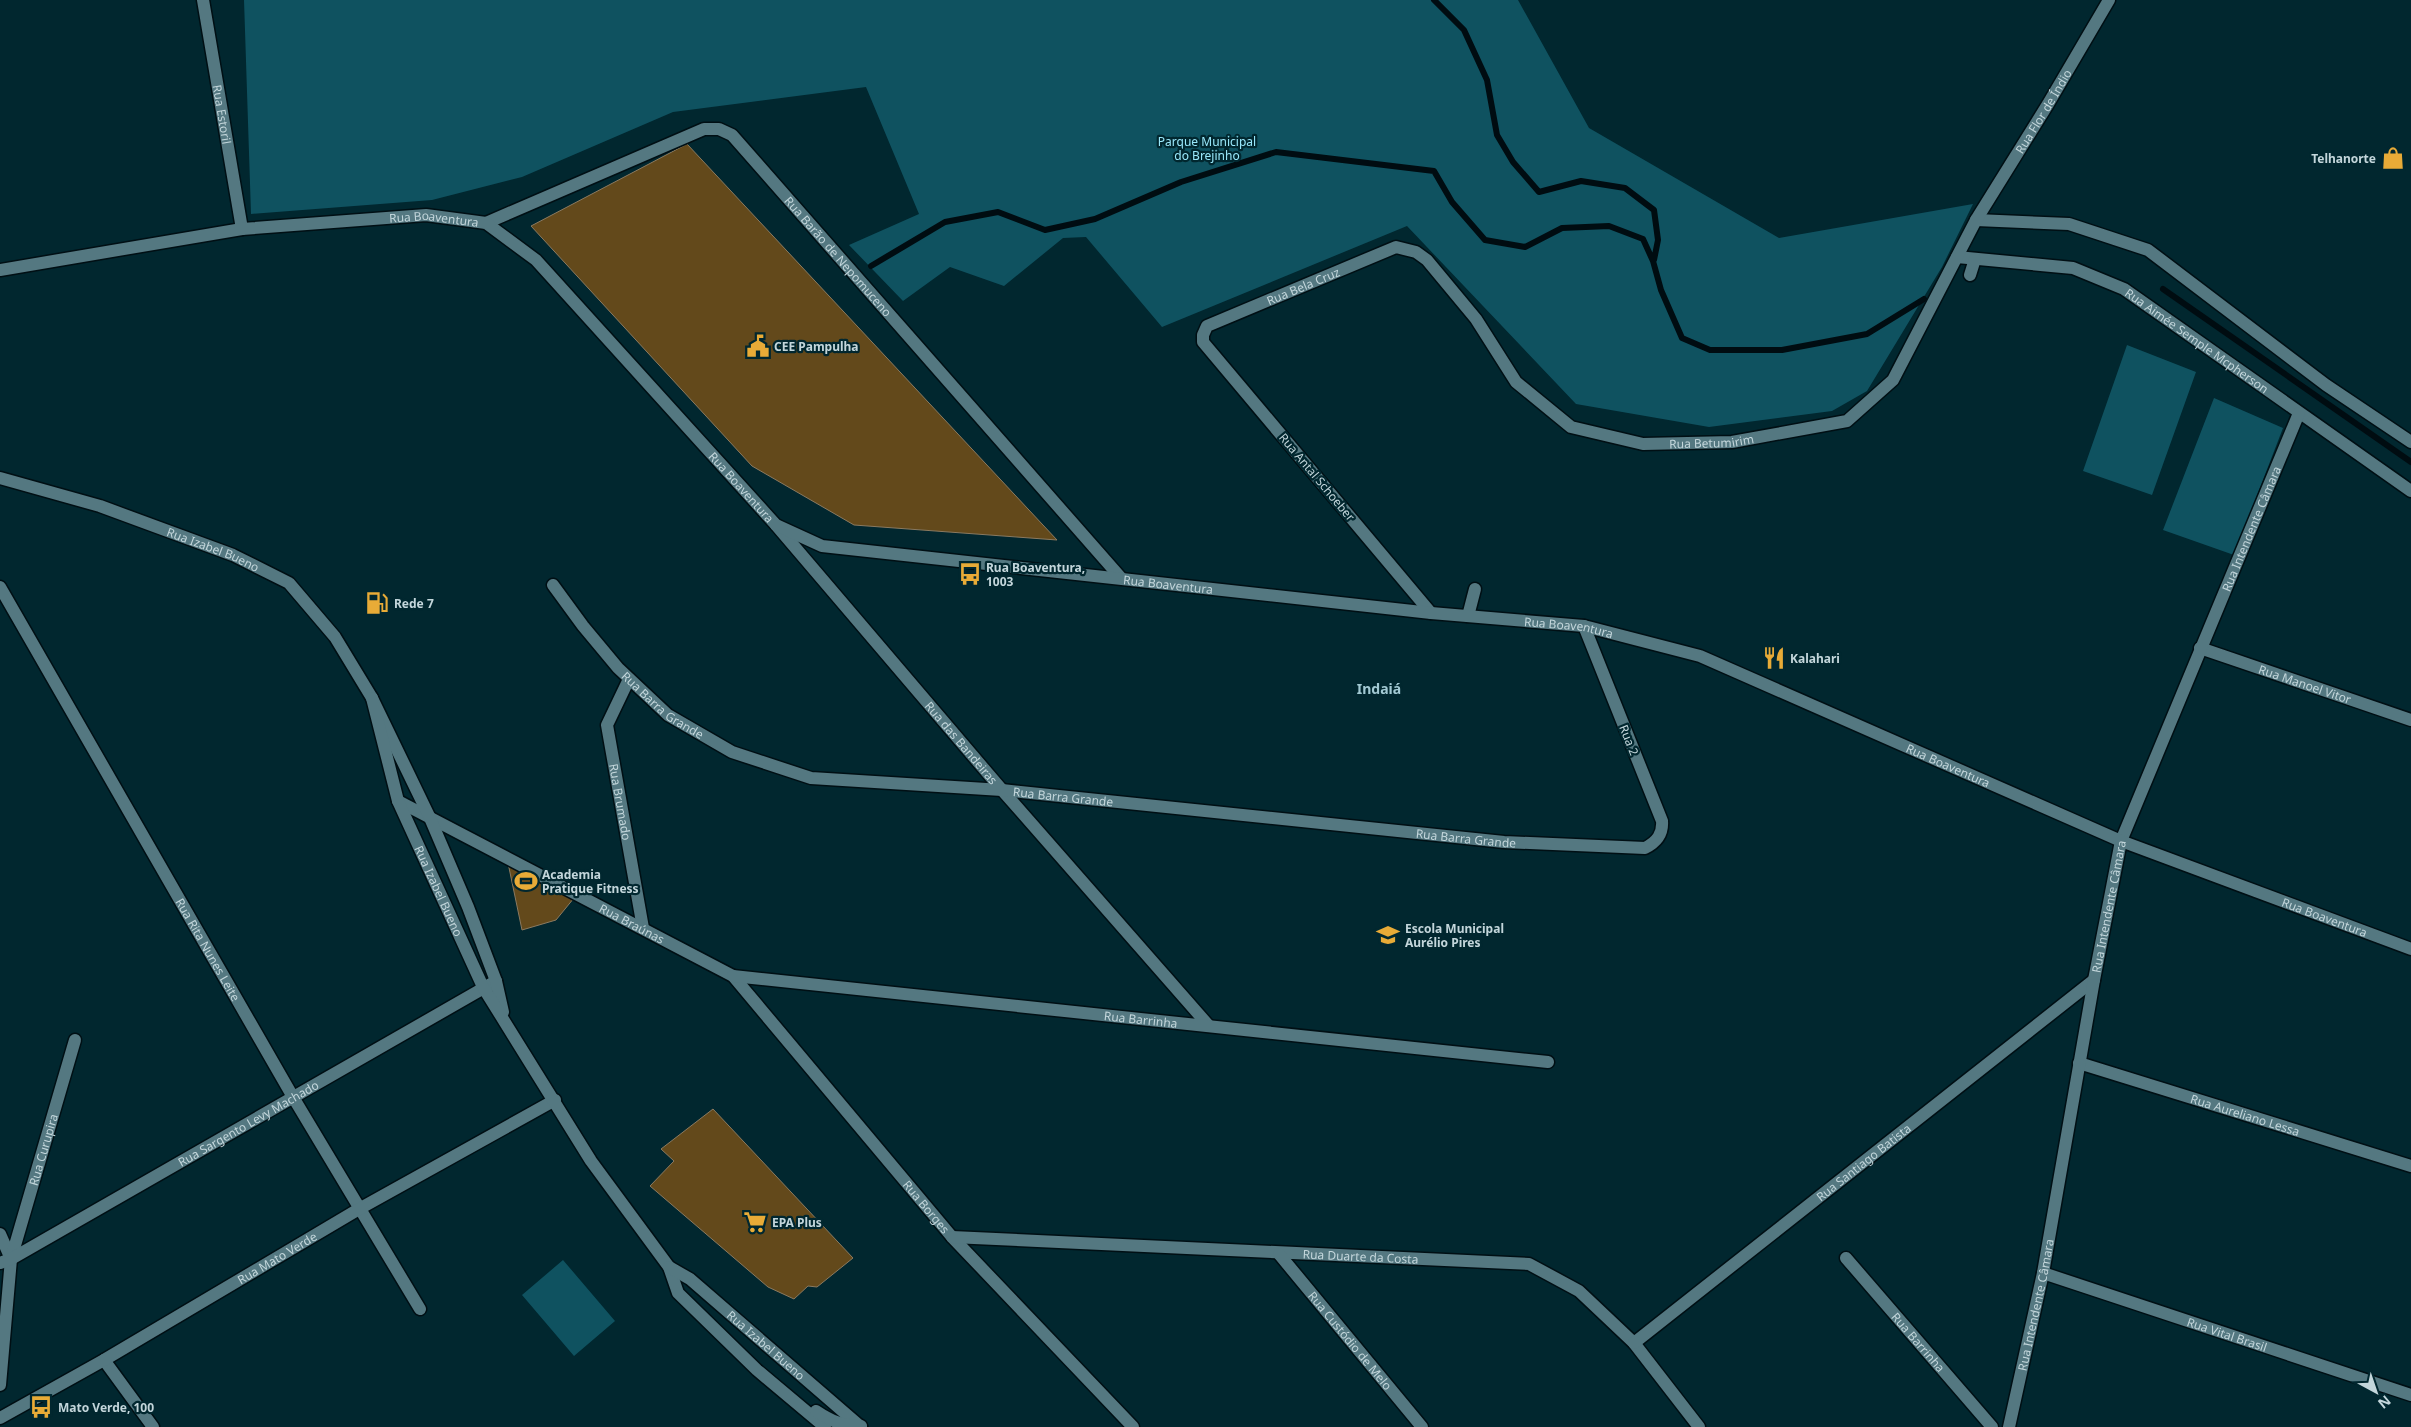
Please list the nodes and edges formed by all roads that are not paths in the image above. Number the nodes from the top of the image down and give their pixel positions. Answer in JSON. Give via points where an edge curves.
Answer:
{"nodes":[{"id":1,"x":203,"y":0,"type":"edge"},
{"id":2,"x":2109,"y":0,"type":"edge"},
{"id":3,"x":1976,"y":220,"type":"junction"},
{"id":4,"x":486,"y":223,"type":"junction"},
{"id":5,"x":242,"y":229,"type":"junction"},
{"id":6,"x":1416,"y":252,"type":"joint"},
{"id":7,"x":1956,"y":257,"type":"junction"},
{"id":8,"x":1975,"y":259,"type":"junction"},
{"id":9,"x":0,"y":270,"type":"edge"},
{"id":10,"x":1970,"y":275,"type":"dead end"},
{"id":11,"x":1203,"y":342,"type":"joint"},
{"id":12,"x":2299,"y":413,"type":"junction"},
{"id":13,"x":2411,"y":442,"type":"edge"},
{"id":14,"x":0,"y":478,"type":"edge"},
{"id":15,"x":2411,"y":491,"type":"edge"},
{"id":16,"x":776,"y":525,"type":"junction"},
{"id":17,"x":1121,"y":578,"type":"junction"},
{"id":18,"x":553,"y":585,"type":"dead end"},
{"id":19,"x":0,"y":587,"type":"edge"},
{"id":20,"x":1475,"y":589,"type":"dead end"},
{"id":21,"x":1431,"y":613,"type":"junction"},
{"id":22,"x":1468,"y":616,"type":"junction"},
{"id":23,"x":1584,"y":626,"type":"junction"},
{"id":24,"x":2200,"y":648,"type":"junction"},
{"id":25,"x":630,"y":679,"type":"junction"},
{"id":26,"x":372,"y":698,"type":"junction"},
{"id":27,"x":2411,"y":720,"type":"edge"},
{"id":28,"x":1002,"y":790,"type":"junction"},
{"id":29,"x":398,"y":801,"type":"junction"},
{"id":30,"x":430,"y":818,"type":"junction"},
{"id":31,"x":2121,"y":840,"type":"junction"},
{"id":32,"x":1645,"y":848,"type":"joint"},
{"id":33,"x":643,"y":928,"type":"junction"},
{"id":34,"x":2411,"y":949,"type":"edge"},
{"id":35,"x":733,"y":976,"type":"junction"},
{"id":36,"x":2094,"y":980,"type":"junction"},
{"id":37,"x":496,"y":981,"type":"junction"},
{"id":38,"x":483,"y":987,"type":"junction"},
{"id":39,"x":504,"y":1020,"type":"junction"},
{"id":40,"x":1209,"y":1026,"type":"junction"},
{"id":41,"x":75,"y":1040,"type":"dead end"},
{"id":42,"x":1548,"y":1062,"type":"dead end"},
{"id":43,"x":2079,"y":1063,"type":"junction"},
{"id":44,"x":293,"y":1097,"type":"junction"},
{"id":45,"x":555,"y":1100,"type":"junction"},
{"id":46,"x":2411,"y":1166,"type":"edge"},
{"id":47,"x":359,"y":1209,"type":"junction"},
{"id":48,"x":0,"y":1234,"type":"edge"},
{"id":49,"x":952,"y":1237,"type":"junction"},
{"id":50,"x":1279,"y":1254,"type":"junction"},
{"id":51,"x":1846,"y":1258,"type":"dead end"},
{"id":52,"x":5,"y":1261,"type":"edge"},
{"id":53,"x":669,"y":1267,"type":"junction"},
{"id":54,"x":2043,"y":1273,"type":"junction"},
{"id":55,"x":420,"y":1309,"type":"dead end"},
{"id":56,"x":1634,"y":1343,"type":"junction"},
{"id":57,"x":104,"y":1360,"type":"junction"},
{"id":58,"x":757,"y":1370,"type":"junction"},
{"id":59,"x":0,"y":1385,"type":"edge"},
{"id":60,"x":2411,"y":1395,"type":"edge"},
{"id":61,"x":0,"y":1418,"type":"edge"},
{"id":62,"x":153,"y":1427,"type":"edge"},
{"id":63,"x":825,"y":1427,"type":"edge"},
{"id":64,"x":861,"y":1427,"type":"edge"},
{"id":65,"x":867,"y":1427,"type":"edge"},
{"id":66,"x":1133,"y":1427,"type":"edge"},
{"id":67,"x":1422,"y":1427,"type":"edge"},
{"id":68,"x":1699,"y":1427,"type":"edge"},
{"id":69,"x":1992,"y":1427,"type":"edge"},
{"id":70,"x":2009,"y":1427,"type":"edge"}],
"edges":[{"from":1,"to":5,"type":"street","name":"Rua Estoril"},
{"from":2,"to":3,"type":"street","name":"Rua Flor de Índio"},
{"from":3,"to":7,"type":"street","name":"Rua Betumirim"},
{"from":3,"to":13,"type":"street","via":[[2069,224],[2148,250],[2326,385]]},
{"from":4,"to":5,"type":"street","name":"Rua Boaventura","via":[[426,215]]},
{"from":4,"to":16,"type":"street","name":"Rua Boaventura","via":[[536,260]]},
{"from":4,"to":17,"type":"street","name":"Rua Barão de Nepomuceno","via":[[704,129],[719,129],[732,135]]},
{"from":5,"to":9,"type":"street","name":"Rua Boaventura"},
{"from":6,"to":7,"type":"street","name":"Rua Betumirim","via":[[1427,260],[1476,319],[1516,382],[1571,427],[1643,444],[1732,442],[1847,421],[1893,380]]},
{"from":6,"to":11,"type":"street","name":"Rua Bela Cruz","via":[[1396,248],[1208,326]]},
{"from":7,"to":8,"type":"street","name":"Rua Aimée Semple Mcpherson"},
{"from":8,"to":10,"type":"street"},
{"from":8,"to":12,"type":"street","name":"Rua Aimée Semple Mcpherson","via":[[2073,268],[2124,290]]},
{"from":11,"to":21,"type":"street","name":"Rua Antal Schoeber"},
{"from":12,"to":15,"type":"street","name":"Rua Aimée Semple Mcpherson"},
{"from":12,"to":24,"type":"street","name":"Rua Intendente Câmara"},
{"from":14,"to":26,"type":"street","name":"Rua Izabel Bueno","via":[[100,506],[233,555],[289,583],[335,638]]},
{"from":16,"to":17,"type":"street","name":"Rua Boaventura","via":[[822,546]]},
{"from":16,"to":28,"type":"street","name":"Rua das Bandeiras"},
{"from":17,"to":21,"type":"street","name":"Rua Boaventura"},
{"from":18,"to":25,"type":"street","name":"Rua Barra Grande","via":[[583,626]]},
{"from":19,"to":44,"type":"street","name":"Rua Rita Nunes Leite"},
{"from":20,"to":22,"type":"street"},
{"from":21,"to":22,"type":"street","name":"Rua Boaventura"},
{"from":22,"to":23,"type":"street","name":"Rua Boaventura"},
{"from":23,"to":31,"type":"street","name":"Rua Boaventura","via":[[1700,656]]},
{"from":23,"to":32,"type":"street","name":"Rua 2","via":[[1662,821],[1660,837]]},
{"from":24,"to":27,"type":"street","name":"Rua Manoel Vitor"},
{"from":24,"to":31,"type":"street","name":"Rua Intendente Câmara"},
{"from":25,"to":28,"type":"street","name":"Rua Barra Grande","via":[[668,715],[732,752],[811,778]]},
{"from":25,"to":33,"type":"street","name":"Rua Brumado","via":[[608,725]]},
{"from":26,"to":29,"type":"street","name":"Rua Izabel Bueno"},
{"from":26,"to":30,"type":"street","name":"Rua Izabel Bueno"},
{"from":28,"to":32,"type":"street","name":"Rua Barra Grande","via":[[1504,842]]},
{"from":28,"to":40,"type":"street","name":"Rua das Bandeiras"},
{"from":29,"to":30,"type":"street","name":"Rua Braúnas"},
{"from":29,"to":38,"type":"street","name":"Rua Izabel Bueno"},
{"from":30,"to":33,"type":"street","name":"Rua Braúnas"},
{"from":30,"to":37,"type":"street","name":"Rua Izabel Bueno"},
{"from":31,"to":34,"type":"street","name":"Rua Boaventura"},
{"from":31,"to":36,"type":"street","name":"Rua Intendente Câmara"},
{"from":33,"to":35,"type":"street","name":"Rua Braúnas"},
{"from":35,"to":40,"type":"street","name":"Rua Barrinha"},
{"from":35,"to":49,"type":"street","name":"Rua Borges"},
{"from":36,"to":43,"type":"street","name":"Rua Intendente Câmara"},
{"from":36,"to":56,"type":"street","name":"Rua Santiago Batista"},
{"from":37,"to":38,"type":"street","name":"Rua Sargento Levy Machado"},
{"from":37,"to":39,"type":"street","name":"Rua Izabel Bueno"},
{"from":38,"to":39,"type":"street","name":"Rua Izabel Bueno"},
{"from":38,"to":44,"type":"street","name":"Rua Sargento Levy Machado"},
{"from":39,"to":45,"type":"street","name":"Rua Izabel Bueno"},
{"from":40,"to":42,"type":"street","name":"Rua Barrinha"},
{"from":41,"to":52,"type":"street","name":"Rua Curupira"},
{"from":43,"to":46,"type":"street","name":"Rua Aureliano Lessa"},
{"from":43,"to":54,"type":"street","name":"Rua Intendente Câmara"},
{"from":44,"to":47,"type":"street","name":"Rua Rita Nunes Leite"},
{"from":44,"to":52,"type":"street","name":"Rua Sargento Levy Machado"},
{"from":45,"to":47,"type":"street","name":"Rua Mato Verde"},
{"from":45,"to":53,"type":"street","name":"Rua Izabel Bueno","via":[[591,1161]]},
{"from":47,"to":55,"type":"street","name":"Rua Rita Nunes Leite"},
{"from":47,"to":57,"type":"street","name":"Rua Mato Verde"},
{"from":48,"to":52,"type":"street"},
{"from":49,"to":50,"type":"street","name":"Rua Duarte da Costa"},
{"from":49,"to":66,"type":"street","name":"Rua Borges"},
{"from":50,"to":56,"type":"street","name":"Rua Duarte da Costa","via":[[1529,1264],[1579,1291]]},
{"from":50,"to":67,"type":"street","name":"Rua Custódio de Melo"},
{"from":51,"to":69,"type":"street","name":"Rua Barrinha"},
{"from":52,"to":59,"type":"street","name":"Rua Curupira"},
{"from":53,"to":58,"type":"street","name":"Rua Izabel Bueno","via":[[678,1292]]},
{"from":53,"to":64,"type":"street","name":"Rua Izabel Bueno","via":[[690,1279]]},
{"from":54,"to":60,"type":"street","name":"Rua Vital Brasil"},
{"from":54,"to":70,"type":"street","name":"Rua Intendente Câmara"},
{"from":56,"to":68,"type":"street","name":"Rua Duarte da Costa"},
{"from":57,"to":61,"type":"street","name":"Rua Mato Verde"},
{"from":57,"to":62,"type":"street"},
{"from":58,"to":63,"type":"street","name":"Rua Izabel Bueno"},
{"from":58,"to":64,"type":"street","via":[[775,1376],[811,1408],[833,1422]]},
{"from":64,"to":65,"type":"street"}]}
